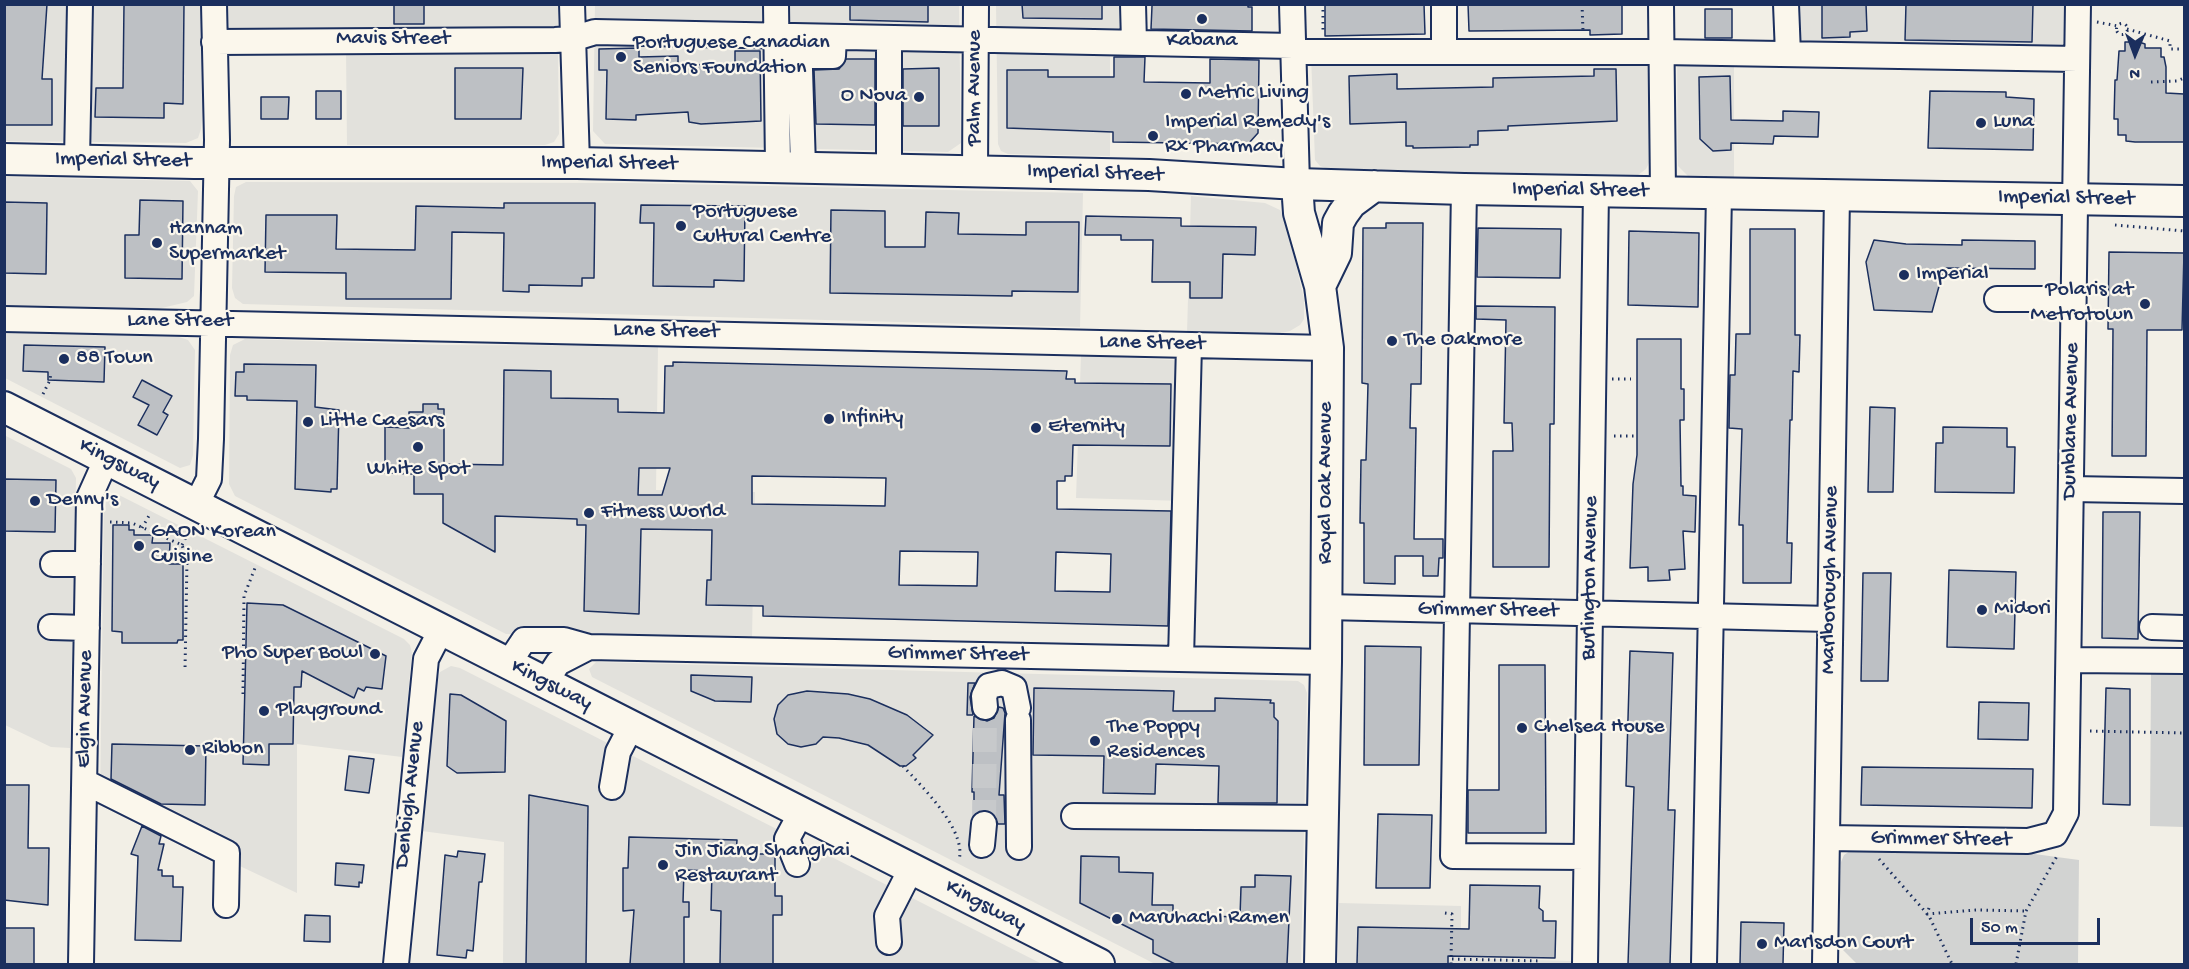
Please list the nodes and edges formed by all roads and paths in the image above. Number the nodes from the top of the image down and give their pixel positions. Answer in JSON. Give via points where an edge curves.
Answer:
{"nodes":[{"id":1,"x":80,"y":4,"type":"edge"},
{"id":2,"x":214,"y":4,"type":"edge"},
{"id":3,"x":572,"y":4,"type":"edge"},
{"id":4,"x":776,"y":4,"type":"edge"},
{"id":5,"x":976,"y":4,"type":"edge"},
{"id":6,"x":1133,"y":4,"type":"edge"},
{"id":7,"x":1292,"y":4,"type":"edge"},
{"id":8,"x":1323,"y":4,"type":"edge"},
{"id":9,"x":1444,"y":4,"type":"edge"},
{"id":10,"x":1582,"y":4,"type":"edge"},
{"id":11,"x":1661,"y":4,"type":"edge"},
{"id":12,"x":1786,"y":4,"type":"edge"},
{"id":13,"x":2078,"y":4,"type":"edge"},
{"id":14,"x":2097,"y":22,"type":"dead end"},
{"id":15,"x":2118,"y":26,"type":"junction"},
{"id":16,"x":2127,"y":29,"type":"junction"},
{"id":17,"x":1583,"y":33,"type":"dead end"},
{"id":18,"x":572,"y":39,"type":"junction"},
{"id":19,"x":976,"y":39,"type":"junction"},
{"id":20,"x":1323,"y":39,"type":"dead end"},
{"id":21,"x":214,"y":42,"type":"junction"},
{"id":22,"x":792,"y":43,"type":"junction"},
{"id":23,"x":1134,"y":43,"type":"junction"},
{"id":24,"x":889,"y":46,"type":"junction"},
{"id":25,"x":1293,"y":49,"type":"junction"},
{"id":26,"x":2184,"y":49,"type":"edge"},
{"id":27,"x":1444,"y":51,"type":"junction"},
{"id":28,"x":1662,"y":52,"type":"junction"},
{"id":29,"x":1788,"y":54,"type":"junction"},
{"id":30,"x":2077,"y":59,"type":"junction"},
{"id":31,"x":2184,"y":78,"type":"edge"},
{"id":32,"x":2151,"y":81,"type":"dead end"},
{"id":33,"x":4,"y":159,"type":"edge"},
{"id":34,"x":77,"y":160,"type":"junction"},
{"id":35,"x":217,"y":163,"type":"junction"},
{"id":36,"x":577,"y":163,"type":"junction"},
{"id":37,"x":790,"y":167,"type":"junction"},
{"id":38,"x":889,"y":169,"type":"junction"},
{"id":39,"x":975,"y":171,"type":"junction"},
{"id":40,"x":1297,"y":184,"type":"junction"},
{"id":41,"x":1374,"y":186,"type":"junction"},
{"id":42,"x":1464,"y":189,"type":"junction"},
{"id":43,"x":1596,"y":191,"type":"junction"},
{"id":44,"x":1663,"y":192,"type":"junction"},
{"id":45,"x":1719,"y":194,"type":"junction"},
{"id":46,"x":1837,"y":195,"type":"junction"},
{"id":47,"x":2075,"y":199,"type":"junction"},
{"id":48,"x":2184,"y":201,"type":"edge"},
{"id":49,"x":2109,"y":225,"type":"dead end"},
{"id":50,"x":2184,"y":231,"type":"edge"},
{"id":51,"x":1320,"y":286,"type":"junction"},
{"id":52,"x":1997,"y":299,"type":"dead end"},
{"id":53,"x":2073,"y":299,"type":"junction"},
{"id":54,"x":4,"y":319,"type":"edge"},
{"id":55,"x":213,"y":323,"type":"junction"},
{"id":56,"x":1189,"y":345,"type":"junction"},
{"id":57,"x":1328,"y":348,"type":"junction"},
{"id":58,"x":51,"y":372,"type":"dead end"},
{"id":59,"x":1615,"y":379,"type":"dead end"},
{"id":60,"x":1631,"y":379,"type":"dead end"},
{"id":61,"x":43,"y":394,"type":"dead end"},
{"id":62,"x":4,"y":407,"type":"edge"},
{"id":63,"x":1614,"y":436,"type":"dead end"},
{"id":64,"x":1635,"y":436,"type":"dead end"},
{"id":65,"x":107,"y":458,"type":"junction"},
{"id":66,"x":2071,"y":489,"type":"junction"},
{"id":67,"x":2184,"y":491,"type":"edge"},
{"id":68,"x":150,"y":514,"type":"dead end"},
{"id":69,"x":192,"y":519,"type":"junction"},
{"id":70,"x":108,"y":522,"type":"dead end"},
{"id":71,"x":142,"y":529,"type":"junction"},
{"id":72,"x":182,"y":545,"type":"junction"},
{"id":73,"x":54,"y":564,"type":"dead end"},
{"id":74,"x":88,"y":564,"type":"junction"},
{"id":75,"x":255,"y":568,"type":"dead end"},
{"id":76,"x":1326,"y":607,"type":"junction"},
{"id":77,"x":1457,"y":610,"type":"junction"},
{"id":78,"x":1590,"y":613,"type":"junction"},
{"id":79,"x":1713,"y":616,"type":"junction"},
{"id":80,"x":1830,"y":619,"type":"junction"},
{"id":81,"x":51,"y":627,"type":"dead end"},
{"id":82,"x":2152,"y":627,"type":"dead end"},
{"id":83,"x":87,"y":628,"type":"junction"},
{"id":84,"x":2184,"y":628,"type":"edge"},
{"id":85,"x":441,"y":630,"type":"junction"},
{"id":86,"x":589,"y":647,"type":"junction"},
{"id":87,"x":1181,"y":660,"type":"junction"},
{"id":88,"x":2068,"y":660,"type":"junction"},
{"id":89,"x":2184,"y":661,"type":"edge"},
{"id":90,"x":1326,"y":662,"type":"junction"},
{"id":91,"x":508,"y":664,"type":"junction"},
{"id":92,"x":185,"y":670,"type":"dead end"},
{"id":93,"x":545,"y":683,"type":"junction"},
{"id":94,"x":243,"y":694,"type":"dead end"},
{"id":95,"x":986,"y":707,"type":"tunnel mouth"},
{"id":96,"x":631,"y":727,"type":"junction"},
{"id":97,"x":2090,"y":731,"type":"dead end"},
{"id":98,"x":2184,"y":733,"type":"edge"},
{"id":99,"x":903,"y":766,"type":"dead end"},
{"id":100,"x":85,"y":782,"type":"junction"},
{"id":101,"x":612,"y":787,"type":"dead end"},
{"id":102,"x":801,"y":813,"type":"junction"},
{"id":103,"x":1074,"y":816,"type":"dead end"},
{"id":104,"x":1323,"y":818,"type":"junction"},
{"id":105,"x":1827,"y":838,"type":"junction"},
{"id":106,"x":2057,"y":843,"type":"junction"},
{"id":107,"x":1019,"y":847,"type":"dead end"},
{"id":108,"x":1876,"y":856,"type":"dead end"},
{"id":109,"x":1586,"y":857,"type":"junction"},
{"id":110,"x":958,"y":860,"type":"dead end"},
{"id":111,"x":797,"y":864,"type":"dead end"},
{"id":112,"x":911,"y":869,"type":"junction"},
{"id":113,"x":1890,"y":871,"type":"junction"},
{"id":114,"x":1896,"y":872,"type":"dead end"},
{"id":115,"x":226,"y":904,"type":"dead end"},
{"id":116,"x":1975,"y":904,"type":"dead end"},
{"id":117,"x":1929,"y":908,"type":"dead end"},
{"id":118,"x":1976,"y":910,"type":"junction"},
{"id":119,"x":2026,"y":911,"type":"junction"},
{"id":120,"x":1445,"y":913,"type":"dead end"},
{"id":121,"x":1927,"y":914,"type":"junction"},
{"id":122,"x":889,"y":942,"type":"dead end"},
{"id":123,"x":1451,"y":959,"type":"junction"},
{"id":124,"x":1542,"y":961,"type":"dead end"},
{"id":125,"x":81,"y":964,"type":"edge"},
{"id":126,"x":396,"y":964,"type":"edge"},
{"id":127,"x":1099,"y":964,"type":"edge"},
{"id":128,"x":1320,"y":964,"type":"edge"},
{"id":129,"x":1451,"y":964,"type":"edge"},
{"id":130,"x":1585,"y":964,"type":"edge"},
{"id":131,"x":1704,"y":964,"type":"edge"},
{"id":132,"x":1825,"y":964,"type":"edge"},
{"id":133,"x":1952,"y":964,"type":"edge"},
{"id":134,"x":2016,"y":964,"type":"edge"}],
"edges":[{"from":1,"to":34,"type":"street"},
{"from":2,"to":21,"type":"street"},
{"from":3,"to":18,"type":"street"},
{"from":4,"to":22,"type":"street"},
{"from":5,"to":19,"type":"street","name":"Palm Avenue"},
{"from":6,"to":23,"type":"street"},
{"from":7,"to":25,"type":"street","name":"Royal Oak Avenue"},
{"from":8,"to":20,"type":"path"},
{"from":9,"to":27,"type":"street"},
{"from":10,"to":17,"type":"path"},
{"from":11,"to":28,"type":"street"},
{"from":12,"to":29,"type":"street"},
{"from":13,"to":30,"type":"street","name":"Dunblane Avenue"},
{"from":14,"to":15,"type":"path"},
{"from":15,"to":16,"type":"path","via":[[2124,24]]},
{"from":15,"to":16,"type":"path","via":[[2121,35]]},
{"from":16,"to":26,"type":"path","via":[[2170,41],[2170,49]]},
{"from":18,"to":21,"type":"street","name":"Mavis Street"},
{"from":18,"to":22,"type":"street","name":"Mavis Street","via":[[595,32]]},
{"from":18,"to":36,"type":"street"},
{"from":19,"to":23,"type":"street","name":"Mavis Street"},
{"from":19,"to":24,"type":"street","name":"Mavis Street"},
{"from":19,"to":39,"type":"street","name":"Palm Avenue"},
{"from":21,"to":35,"type":"street"},
{"from":22,"to":24,"type":"street","name":"Mavis Street","via":[[842,37]]},
{"from":22,"to":37,"type":"street"},
{"from":23,"to":25,"type":"street","name":"Mavis Street"},
{"from":24,"to":38,"type":"street"},
{"from":25,"to":27,"type":"street","name":"Mavis Street"},
{"from":25,"to":40,"type":"street","name":"Royal Oak Avenue"},
{"from":27,"to":28,"type":"street","name":"Mavis Street"},
{"from":28,"to":29,"type":"street","name":"Mavis Street"},
{"from":28,"to":44,"type":"street"},
{"from":29,"to":30,"type":"street","name":"Mavis Street"},
{"from":30,"to":47,"type":"street","name":"Dunblane Avenue"},
{"from":31,"to":32,"type":"path"},
{"from":33,"to":34,"type":"main road","name":"Imperial Street"},
{"from":34,"to":35,"type":"main road","name":"Imperial Street"},
{"from":35,"to":36,"type":"main road","name":"Imperial Street"},
{"from":35,"to":55,"type":"street"},
{"from":36,"to":37,"type":"main road","name":"Imperial Street"},
{"from":37,"to":38,"type":"main road","name":"Imperial Street"},
{"from":38,"to":39,"type":"main road","name":"Imperial Street"},
{"from":39,"to":40,"type":"main road","name":"Imperial Street","via":[[1149,175]]},
{"from":40,"to":41,"type":"main road","name":"Imperial Street"},
{"from":40,"to":51,"type":"main road","name":"Royal Oak Avenue","via":[[1299,213]]},
{"from":41,"to":42,"type":"main road","name":"Imperial Street"},
{"from":41,"to":51,"type":"main road","via":[[1351,203],[1338,223],[1336,253]]},
{"from":42,"to":43,"type":"main road","name":"Imperial Street"},
{"from":42,"to":77,"type":"street"},
{"from":43,"to":44,"type":"main road","name":"Imperial Street"},
{"from":43,"to":78,"type":"street","name":"Burlington Avenue"},
{"from":44,"to":45,"type":"main road","name":"Imperial Street"},
{"from":45,"to":46,"type":"main road","name":"Imperial Street"},
{"from":45,"to":79,"type":"street"},
{"from":46,"to":47,"type":"main road","name":"Imperial Street"},
{"from":46,"to":80,"type":"street","name":"Marlborough Avenue"},
{"from":47,"to":48,"type":"main road","name":"Imperial Street"},
{"from":47,"to":53,"type":"street","name":"Dunblane Avenue"},
{"from":49,"to":50,"type":"path"},
{"from":51,"to":57,"type":"main road","name":"Royal Oak Avenue"},
{"from":52,"to":53,"type":"street"},
{"from":53,"to":66,"type":"street","name":"Dunblane Avenue"},
{"from":54,"to":55,"type":"street","name":"Lane Street"},
{"from":55,"to":56,"type":"street","name":"Lane Street"},
{"from":55,"to":69,"type":"street","via":[[209,479]]},
{"from":56,"to":57,"type":"street","name":"Lane Street"},
{"from":56,"to":87,"type":"street"},
{"from":57,"to":76,"type":"main road","name":"Royal Oak Avenue"},
{"from":58,"to":61,"type":"path"},
{"from":59,"to":60,"type":"path"},
{"from":62,"to":65,"type":"main road","name":"Kingsway"},
{"from":63,"to":64,"type":"path"},
{"from":65,"to":69,"type":"main road","name":"Kingsway"},
{"from":65,"to":74,"type":"street","name":"Elgin Avenue","via":[[89,498]]},
{"from":66,"to":67,"type":"street"},
{"from":66,"to":88,"type":"street","name":"Dunblane Avenue"},
{"from":68,"to":71,"type":"path"},
{"from":69,"to":72,"type":"path"},
{"from":69,"to":85,"type":"main road","name":"Kingsway"},
{"from":70,"to":71,"type":"path","via":[[132,523]]},
{"from":71,"to":72,"type":"path"},
{"from":72,"to":92,"type":"path","via":[[187,560]]},
{"from":73,"to":74,"type":"street"},
{"from":74,"to":83,"type":"street","name":"Elgin Avenue"},
{"from":75,"to":94,"type":"path","via":[[244,596]]},
{"from":76,"to":77,"type":"street","name":"Grimmer Street"},
{"from":76,"to":90,"type":"main road","name":"Royal Oak Avenue"},
{"from":77,"to":78,"type":"street","name":"Grimmer Street"},
{"from":77,"to":109,"type":"street","via":[[1453,856]]},
{"from":78,"to":79,"type":"street","name":"Grimmer Street"},
{"from":78,"to":109,"type":"street","name":"Burlington Avenue"},
{"from":79,"to":80,"type":"street","name":"Grimmer Street"},
{"from":79,"to":131,"type":"street"},
{"from":80,"to":105,"type":"street","name":"Marlborough Avenue"},
{"from":81,"to":83,"type":"street"},
{"from":82,"to":84,"type":"street"},
{"from":83,"to":100,"type":"street","name":"Elgin Avenue"},
{"from":85,"to":91,"type":"main road","name":"Kingsway"},
{"from":85,"to":126,"type":"street","name":"Denbigh Avenue","via":[[426,659]]},
{"from":86,"to":87,"type":"street","name":"Grimmer Street"},
{"from":86,"to":91,"type":"street","name":"Grimmer Street","via":[[564,640],[524,640]]},
{"from":86,"to":93,"type":"street","name":"Grimmer Street","via":[[558,663]]},
{"from":87,"to":90,"type":"street","name":"Grimmer Street"},
{"from":88,"to":89,"type":"street"},
{"from":88,"to":106,"type":"street","name":"Dunblane Avenue","via":[[2066,813]]},
{"from":90,"to":104,"type":"main road","name":"Royal Oak Avenue"},
{"from":91,"to":93,"type":"main road","name":"Kingsway"},
{"from":93,"to":96,"type":"main road","name":"Kingsway"},
{"from":95,"to":107,"type":"street","via":[[984,696],[988,686],[1002,684],[1014,688],[1018,714]]},
{"from":96,"to":101,"type":"street","via":[[618,752]]},
{"from":96,"to":102,"type":"main road","name":"Kingsway"},
{"from":97,"to":98,"type":"path"},
{"from":99,"to":110,"type":"path","via":[[949,820],[959,844]]},
{"from":100,"to":115,"type":"street","via":[[227,854]]},
{"from":100,"to":125,"type":"street","name":"Elgin Avenue"},
{"from":102,"to":111,"type":"street","via":[[787,839]]},
{"from":102,"to":112,"type":"main road","name":"Kingsway"},
{"from":103,"to":104,"type":"street"},
{"from":104,"to":128,"type":"main road","name":"Royal Oak Avenue"},
{"from":105,"to":106,"type":"street","name":"Grimmer Street"},
{"from":105,"to":132,"type":"street","name":"Marlborough Avenue"},
{"from":106,"to":119,"type":"path"},
{"from":108,"to":113,"type":"path"},
{"from":109,"to":130,"type":"street","name":"Burlington Avenue"},
{"from":112,"to":122,"type":"street","via":[[887,916]]},
{"from":112,"to":127,"type":"main road","name":"Kingsway"},
{"from":113,"to":114,"type":"path"},
{"from":113,"to":121,"type":"path"},
{"from":116,"to":118,"type":"path"},
{"from":117,"to":121,"type":"path"},
{"from":118,"to":119,"type":"path"},
{"from":118,"to":121,"type":"path"},
{"from":119,"to":134,"type":"path"},
{"from":120,"to":123,"type":"path","via":[[1452,914]]},
{"from":121,"to":133,"type":"path"},
{"from":123,"to":124,"type":"path"},
{"from":123,"to":129,"type":"path"}]}
